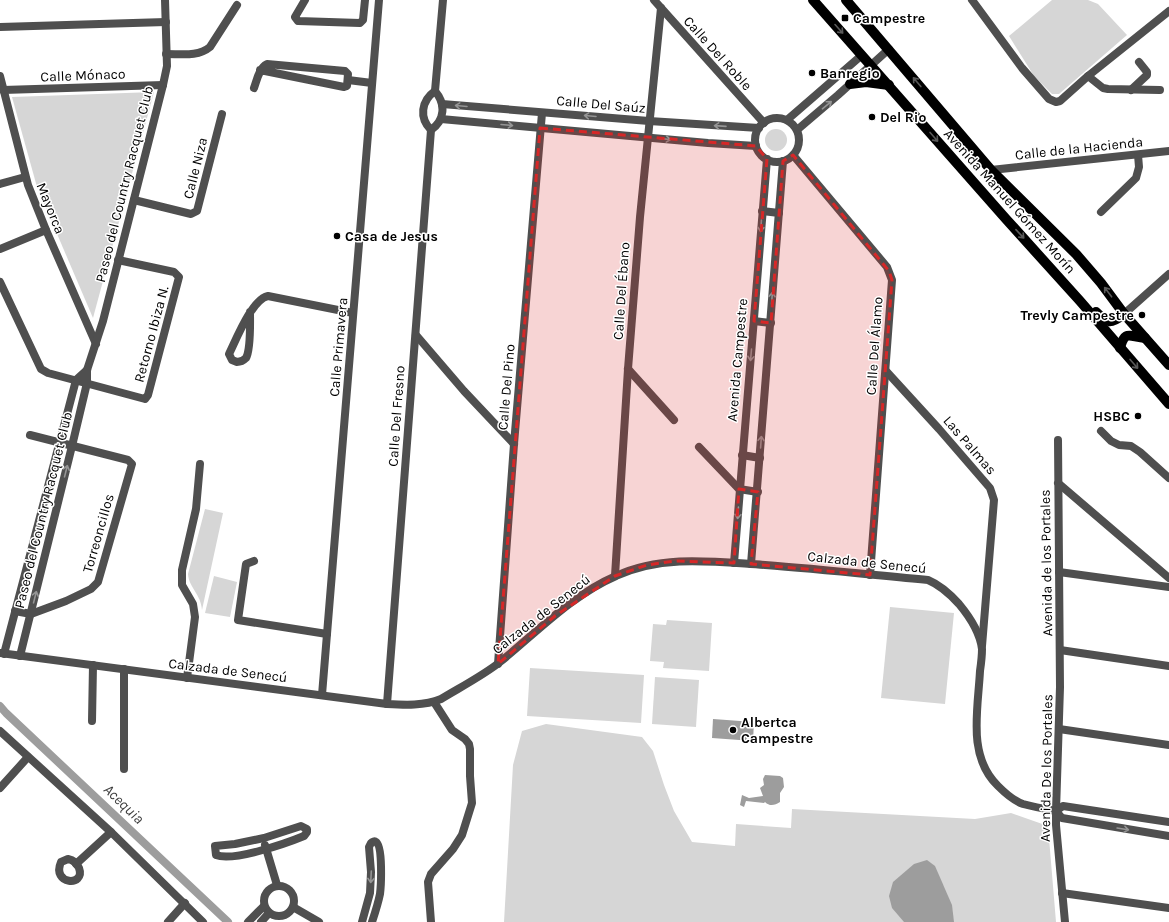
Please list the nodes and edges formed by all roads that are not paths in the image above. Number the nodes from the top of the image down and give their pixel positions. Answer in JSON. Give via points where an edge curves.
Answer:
{"nodes":[{"id":1,"x":165,"y":0,"type":"edge"},
{"id":2,"x":305,"y":0,"type":"edge"},
{"id":3,"x":443,"y":0,"type":"edge"},
{"id":4,"x":654,"y":0,"type":"edge"},
{"id":5,"x":813,"y":0,"type":"edge"},
{"id":6,"x":846,"y":0,"type":"edge"},
{"id":7,"x":972,"y":0,"type":"edge"},
{"id":8,"x":365,"y":1,"type":"edge"},
{"id":9,"x":379,"y":2,"type":"edge"},
{"id":10,"x":237,"y":4,"type":"dead end"},
{"id":11,"x":661,"y":8,"type":"junction"},
{"id":12,"x":1169,"y":10,"type":"edge"},
{"id":13,"x":166,"y":22,"type":"junction"},
{"id":14,"x":0,"y":27,"type":"edge"},
{"id":15,"x":889,"y":50,"type":"junction"},
{"id":16,"x":166,"y":54,"type":"junction"},
{"id":17,"x":862,"y":55,"type":"junction"},
{"id":18,"x":1139,"y":62,"type":"dead end"},
{"id":19,"x":871,"y":66,"type":"junction"},
{"id":20,"x":260,"y":70,"type":"junction"},
{"id":21,"x":0,"y":76,"type":"edge"},
{"id":22,"x":1088,"y":76,"type":"junction"},
{"id":23,"x":348,"y":80,"type":"junction"},
{"id":24,"x":372,"y":83,"type":"junction"},
{"id":25,"x":850,"y":84,"type":"junction"},
{"id":26,"x":163,"y":85,"type":"junction"},
{"id":27,"x":889,"y":85,"type":"junction"},
{"id":28,"x":254,"y":88,"type":"dead end"},
{"id":29,"x":3,"y":90,"type":"junction"},
{"id":30,"x":1131,"y":90,"type":"junction"},
{"id":31,"x":1160,"y":90,"type":"dead end"},
{"id":32,"x":434,"y":91,"type":"junction"},
{"id":33,"x":442,"y":104,"type":"junction"},
{"id":34,"x":542,"y":112,"type":"junction"},
{"id":35,"x":222,"y":114,"type":"dead end"},
{"id":36,"x":441,"y":119,"type":"junction"},
{"id":37,"x":787,"y":120,"type":"junction"},
{"id":38,"x":649,"y":121,"type":"junction"},
{"id":39,"x":761,"y":125,"type":"junction"},
{"id":40,"x":540,"y":128,"type":"junction"},
{"id":41,"x":431,"y":130,"type":"junction"},
{"id":42,"x":797,"y":130,"type":"junction"},
{"id":43,"x":647,"y":138,"type":"junction"},
{"id":44,"x":756,"y":146,"type":"junction"},
{"id":45,"x":1169,"y":151,"type":"edge"},
{"id":46,"x":793,"y":155,"type":"junction"},
{"id":47,"x":1138,"y":155,"type":"junction"},
{"id":48,"x":767,"y":159,"type":"junction"},
{"id":49,"x":783,"y":161,"type":"junction"},
{"id":50,"x":992,"y":170,"type":"junction"},
{"id":51,"x":25,"y":177,"type":"junction"},
{"id":52,"x":0,"y":184,"type":"edge"},
{"id":53,"x":134,"y":200,"type":"junction"},
{"id":54,"x":762,"y":211,"type":"junction"},
{"id":55,"x":1101,"y":212,"type":"dead end"},
{"id":56,"x":779,"y":213,"type":"junction"},
{"id":57,"x":46,"y":230,"type":"junction"},
{"id":58,"x":0,"y":249,"type":"edge"},
{"id":59,"x":118,"y":260,"type":"junction"},
{"id":60,"x":1168,"y":277,"type":"edge"},
{"id":61,"x":0,"y":282,"type":"edge"},
{"id":62,"x":1080,"y":301,"type":"junction"},
{"id":63,"x":250,"y":312,"type":"junction"},
{"id":64,"x":353,"y":313,"type":"junction"},
{"id":65,"x":1124,"y":314,"type":"junction"},
{"id":66,"x":754,"y":321,"type":"junction"},
{"id":67,"x":771,"y":322,"type":"junction"},
{"id":68,"x":416,"y":335,"type":"junction"},
{"id":69,"x":1145,"y":338,"type":"junction"},
{"id":70,"x":96,"y":344,"type":"junction"},
{"id":71,"x":1120,"y":348,"type":"junction"},
{"id":72,"x":1169,"y":365,"type":"edge"},
{"id":73,"x":628,"y":369,"type":"junction"},
{"id":74,"x":86,"y":370,"type":"junction"},
{"id":75,"x":886,"y":370,"type":"junction"},
{"id":76,"x":76,"y":380,"type":"junction"},
{"id":77,"x":87,"y":383,"type":"junction"},
{"id":78,"x":1169,"y":404,"type":"edge"},
{"id":79,"x":674,"y":420,"type":"dead end"},
{"id":80,"x":1101,"y":431,"type":"dead end"},
{"id":81,"x":30,"y":435,"type":"dead end"},
{"id":82,"x":1058,"y":440,"type":"dead end"},
{"id":83,"x":59,"y":443,"type":"junction"},
{"id":84,"x":514,"y":444,"type":"junction"},
{"id":85,"x":72,"y":446,"type":"junction"},
{"id":86,"x":699,"y":447,"type":"dead end"},
{"id":87,"x":742,"y":455,"type":"junction"},
{"id":88,"x":760,"y":458,"type":"junction"},
{"id":89,"x":200,"y":464,"type":"dead end"},
{"id":90,"x":1169,"y":478,"type":"edge"},
{"id":91,"x":1058,"y":483,"type":"junction"},
{"id":92,"x":739,"y":489,"type":"junction"},
{"id":93,"x":758,"y":492,"type":"junction"},
{"id":94,"x":254,"y":561,"type":"dead end"},
{"id":95,"x":734,"y":563,"type":"junction"},
{"id":96,"x":751,"y":564,"type":"junction"},
{"id":97,"x":1059,"y":572,"type":"junction"},
{"id":98,"x":870,"y":575,"type":"junction"},
{"id":99,"x":615,"y":576,"type":"junction"},
{"id":100,"x":1169,"y":578,"type":"edge"},
{"id":101,"x":1169,"y":586,"type":"edge"},
{"id":102,"x":15,"y":611,"type":"junction"},
{"id":103,"x":31,"y":614,"type":"junction"},
{"id":104,"x":327,"y":634,"type":"junction"},
{"id":105,"x":982,"y":649,"type":"junction"},
{"id":106,"x":1060,"y":650,"type":"junction"},
{"id":107,"x":2,"y":653,"type":"edge"},
{"id":108,"x":20,"y":656,"type":"junction"},
{"id":109,"x":498,"y":664,"type":"junction"},
{"id":110,"x":93,"y":665,"type":"junction"},
{"id":111,"x":1169,"y":666,"type":"edge"},
{"id":112,"x":124,"y":669,"type":"junction"},
{"id":113,"x":187,"y":678,"type":"junction"},
{"id":114,"x":1060,"y":687,"type":"joint"},
{"id":115,"x":322,"y":695,"type":"junction"},
{"id":116,"x":434,"y":702,"type":"junction"},
{"id":117,"x":387,"y":704,"type":"junction"},
{"id":118,"x":92,"y":721,"type":"dead end"},
{"id":119,"x":1059,"y":729,"type":"junction"},
{"id":120,"x":0,"y":731,"type":"edge"},
{"id":121,"x":1169,"y":746,"type":"edge"},
{"id":122,"x":28,"y":757,"type":"junction"},
{"id":123,"x":124,"y":769,"type":"dead end"},
{"id":124,"x":0,"y":788,"type":"edge"},
{"id":125,"x":1056,"y":811,"type":"junction"},
{"id":126,"x":1169,"y":822,"type":"edge"},
{"id":127,"x":111,"y":832,"type":"junction"},
{"id":128,"x":1169,"y":836,"type":"edge"},
{"id":129,"x":264,"y":838,"type":"junction"},
{"id":130,"x":266,"y":850,"type":"junction"},
{"id":131,"x":76,"y":864,"type":"dead end"},
{"id":132,"x":277,"y":885,"type":"junction"},
{"id":133,"x":1062,"y":892,"type":"junction"},
{"id":134,"x":370,"y":893,"type":"junction"},
{"id":135,"x":380,"y":894,"type":"junction"},
{"id":136,"x":185,"y":903,"type":"junction"},
{"id":137,"x":293,"y":908,"type":"junction"},
{"id":138,"x":1169,"y":908,"type":"edge"},
{"id":139,"x":267,"y":910,"type":"junction"},
{"id":140,"x":168,"y":922,"type":"edge"},
{"id":141,"x":203,"y":922,"type":"edge"},
{"id":142,"x":248,"y":922,"type":"edge"},
{"id":143,"x":261,"y":922,"type":"edge"},
{"id":144,"x":319,"y":922,"type":"edge"},
{"id":145,"x":362,"y":922,"type":"edge"},
{"id":146,"x":372,"y":922,"type":"edge"},
{"id":147,"x":431,"y":922,"type":"edge"},
{"id":148,"x":1065,"y":922,"type":"edge"}],
"edges":[{"from":1,"to":13,"type":"street","name":"Paseo del Country Racquet Club"},
{"from":2,"to":8,"type":"street","via":[[295,17],[298,20],[360,23],[363,20]]},
{"from":3,"to":32,"type":"street","name":"Calle Del Fresno"},
{"from":4,"to":11,"type":"street","name":"Calle Del Roble"},
{"from":5,"to":17,"type":"main road","name":"Avenida Manuel Gómez Morín","one_way":true},
{"from":6,"to":15,"type":"main road","name":"Avenida Manuel Gómez Morín"},
{"from":7,"to":22,"type":"street","via":[[1022,68],[1050,100],[1060,101]]},
{"from":8,"to":9,"type":"street"},
{"from":9,"to":24,"type":"street","name":"Calle Primavera"},
{"from":10,"to":16,"type":"street","via":[[205,51],[194,54]]},
{"from":11,"to":38,"type":"street","name":"Calle Del Ébano"},
{"from":11,"to":39,"type":"street","name":"Calle Del Roble"},
{"from":12,"to":22,"type":"street"},
{"from":13,"to":14,"type":"street"},
{"from":13,"to":16,"type":"street","name":"Paseo del Country Racquet Club"},
{"from":15,"to":19,"type":"street"},
{"from":50,"to":15,"type":"main road","name":"Avenida Manuel Gómez Morín","one_way":true},
{"from":16,"to":26,"type":"street","name":"Paseo del Country Racquet Club","via":[[167,66]]},
{"from":17,"to":19,"type":"main road","name":"Avenida Manuel Gómez Morín"},
{"from":17,"to":37,"type":"street"},
{"from":18,"to":30,"type":"street","via":[[1147,75]]},
{"from":19,"to":25,"type":"street"},
{"from":19,"to":27,"type":"main road","name":"Avenida Manuel Gómez Morín"},
{"from":20,"to":23,"type":"street","via":[[344,87],[347,86]]},
{"from":20,"to":23,"type":"street","via":[[267,64],[345,71]]},
{"from":20,"to":28,"type":"street"},
{"from":21,"to":29,"type":"street","name":"Mayorca"},
{"from":22,"to":30,"type":"street","via":[[1105,89]]},
{"from":23,"to":24,"type":"street"},
{"from":24,"to":64,"type":"street","name":"Calle Primavera"},
{"from":25,"to":27,"type":"main road","via":[[866,82]]},
{"from":42,"to":25,"type":"street","one_way":true},
{"from":26,"to":29,"type":"street","name":"Calle Mónaco"},
{"from":26,"to":53,"type":"street","name":"Paseo del Country Racquet Club"},
{"from":27,"to":62,"type":"main road","name":"Avenida Manuel Gómez Morín","one_way":true},
{"from":29,"to":51,"type":"street","name":"Mayorca"},
{"from":30,"to":31,"type":"street"},
{"from":32,"to":33,"type":"street"},
{"from":32,"to":41,"type":"street","name":"Calle Del Fresno","via":[[426,100],[423,113]]},
{"from":34,"to":33,"type":"street","name":"Calle Del Saúz","one_way":true},
{"from":33,"to":36,"type":"street"},
{"from":38,"to":34,"type":"street","name":"Calle Del Saúz","one_way":true},
{"from":34,"to":40,"type":"street","name":"Calle Del Pino"},
{"from":35,"to":53,"type":"street","name":"Calle Niza","via":[[195,213]]},
{"from":36,"to":40,"type":"street","one_way":true},
{"from":36,"to":41,"type":"street"},
{"from":37,"to":39,"type":"street","via":[[775,118]]},
{"from":37,"to":42,"type":"street"},
{"from":39,"to":38,"type":"street","name":"Calle Del Saúz","one_way":true},
{"from":38,"to":43,"type":"street","name":"Calle Del Ébano"},
{"from":39,"to":44,"type":"street","via":[[756,134]]},
{"from":40,"to":43,"type":"street"},
{"from":40,"to":84,"type":"street","name":"Calle Del Pino"},
{"from":41,"to":68,"type":"street","name":"Calle Del Fresno"},
{"from":42,"to":46,"type":"street","via":[[799,143]]},
{"from":43,"to":44,"type":"street","one_way":true},
{"from":43,"to":73,"type":"street","name":"Calle Del Ébano"},
{"from":44,"to":48,"type":"street"},
{"from":45,"to":47,"type":"street","name":"Calle de la Hacienda"},
{"from":46,"to":49,"type":"street"},
{"from":46,"to":75,"type":"street","name":"Calle Del Álamo","via":[[891,275]]},
{"from":47,"to":50,"type":"street","name":"Calle de la Hacienda"},
{"from":47,"to":55,"type":"street","via":[[1139,167],[1136,178]]},
{"from":48,"to":49,"type":"street"},
{"from":48,"to":54,"type":"street","name":"Avenida Campestre"},
{"from":49,"to":56,"type":"street"},
{"from":65,"to":50,"type":"main road","name":"Avenida Manuel Gómez Morín","one_way":true,"via":[[1076,254]]},
{"from":51,"to":52,"type":"street"},
{"from":51,"to":57,"type":"street","name":"Mayorca"},
{"from":53,"to":59,"type":"street","name":"Paseo del Country Racquet Club"},
{"from":54,"to":56,"type":"street"},
{"from":54,"to":66,"type":"street","name":"Avenida Campestre","one_way":true},
{"from":67,"to":56,"type":"street","one_way":true},
{"from":57,"to":58,"type":"street"},
{"from":57,"to":70,"type":"street","name":"Mayorca"},
{"from":59,"to":70,"type":"street","name":"Paseo del Country Racquet Club"},
{"from":59,"to":77,"type":"street","name":"Retorno Ibiza N.","via":[[174,272],[179,277],[147,398],[142,399]]},
{"from":60,"to":65,"type":"street"},
{"from":61,"to":76,"type":"street","via":[[41,369]]},
{"from":62,"to":65,"type":"main road","via":[[1109,322]]},
{"from":62,"to":71,"type":"main road","name":"Avenida Manuel Gómez Morín"},
{"from":63,"to":63,"type":"street","via":[[229,354],[232,360],[237,362],[247,356]]},
{"from":63,"to":64,"type":"street","via":[[260,299],[268,296]]},
{"from":64,"to":104,"type":"street","name":"Calle Primavera"},
{"from":65,"to":69,"type":"main road","name":"Avenida Manuel Gómez Morín"},
{"from":66,"to":67,"type":"street"},
{"from":66,"to":87,"type":"street","name":"Avenida Campestre","one_way":true},
{"from":88,"to":67,"type":"street","one_way":true},
{"from":68,"to":84,"type":"street"},
{"from":68,"to":117,"type":"street","name":"Calle Del Fresno"},
{"from":69,"to":71,"type":"main road","via":[[1127,336],[1122,339]]},
{"from":69,"to":72,"type":"main road","name":"Avenida Manuel Gómez Morín"},
{"from":70,"to":74,"type":"street","name":"Paseo del Country Racquet Club"},
{"from":71,"to":78,"type":"main road","name":"Avenida Manuel Gómez Morín","one_way":true},
{"from":73,"to":79,"type":"street"},
{"from":73,"to":99,"type":"street","name":"Calle Del Ébano"},
{"from":74,"to":76,"type":"street","name":"Paseo del Country Racquet Club"},
{"from":74,"to":77,"type":"street","name":"Paseo del Country Racquet Club"},
{"from":75,"to":98,"type":"street","name":"Calle Del Álamo"},
{"from":75,"to":105,"type":"street","name":"Las Palmas","via":[[990,488],[993,495]]},
{"from":76,"to":77,"type":"street"},
{"from":76,"to":83,"type":"street","name":"Paseo del Country Racquet Club"},
{"from":77,"to":85,"type":"street","name":"Paseo del Country Racquet Club"},
{"from":80,"to":90,"type":"street","via":[[1111,442],[1131,446],[1140,452]]},
{"from":81,"to":83,"type":"street"},
{"from":82,"to":91,"type":"street","name":"Avenida de los Portales"},
{"from":83,"to":85,"type":"street"},
{"from":83,"to":102,"type":"street","name":"Paseo del Country Racquet Club"},
{"from":84,"to":109,"type":"street","name":"Calle Del Pino"},
{"from":103,"to":85,"type":"street","name":"Paseo del Country Racquet Club","one_way":true},
{"from":85,"to":103,"type":"street","name":"Torreoncillos","via":[[128,460],[132,464],[98,582],[85,592]]},
{"from":86,"to":92,"type":"street"},
{"from":87,"to":88,"type":"street"},
{"from":87,"to":92,"type":"street","name":"Avenida Campestre"},
{"from":88,"to":93,"type":"street"},
{"from":89,"to":113,"type":"street","via":[[196,509],[181,579],[193,604],[195,617]]},
{"from":91,"to":97,"type":"street","name":"Avenida de los Portales"},
{"from":91,"to":100,"type":"street"},
{"from":92,"to":93,"type":"street"},
{"from":92,"to":95,"type":"street","name":"Avenida Campestre","one_way":true},
{"from":93,"to":96,"type":"street"},
{"from":94,"to":104,"type":"street","via":[[246,564],[238,620]]},
{"from":95,"to":96,"type":"street","name":"Calzada de Senecú"},
{"from":95,"to":99,"type":"street","name":"Calzada de Senecú","via":[[675,561],[647,565]]},
{"from":96,"to":98,"type":"street","name":"Calzada de Senecú"},
{"from":97,"to":101,"type":"street"},
{"from":97,"to":106,"type":"street","name":"Avenida de los Portales"},
{"from":98,"to":105,"type":"street","name":"Calzada de Senecú","via":[[928,580],[937,584],[967,614]]},
{"from":99,"to":109,"type":"street","name":"Calzada de Senecú","via":[[590,590],[555,616]]},
{"from":102,"to":103,"type":"street"},
{"from":102,"to":107,"type":"street","name":"Paseo del Country Racquet Club"},
{"from":103,"to":108,"type":"street","name":"Paseo del Country Racquet Club"},
{"from":104,"to":115,"type":"street","name":"Calle Primavera"},
{"from":105,"to":125,"type":"street","name":"Calzada de Senecú","via":[[977,727],[977,747],[981,760],[991,780],[1004,793],[1022,804]]},
{"from":106,"to":111,"type":"street"},
{"from":106,"to":114,"type":"street","name":"Avenida de los Portales"},
{"from":107,"to":108,"type":"street","name":"Calzada de Senecú"},
{"from":108,"to":110,"type":"street","name":"Calzada de Senecú"},
{"from":109,"to":116,"type":"street","name":"Calzada de Senecú"},
{"from":110,"to":112,"type":"street","name":"Calzada de Senecú"},
{"from":110,"to":118,"type":"street"},
{"from":112,"to":113,"type":"street","name":"Calzada de Senecú"},
{"from":112,"to":123,"type":"street"},
{"from":113,"to":115,"type":"street","name":"Calzada de Senecú"},
{"from":114,"to":119,"type":"street","name":"Avenida De los Portales"},
{"from":115,"to":117,"type":"street","name":"Calzada de Senecú"},
{"from":116,"to":117,"type":"street","name":"Calzada de Senecú","via":[[415,705]]},
{"from":116,"to":147,"type":"street","via":[[452,730],[469,744],[472,803],[462,835],[431,874],[428,882]]},
{"from":119,"to":121,"type":"street"},
{"from":119,"to":125,"type":"street","name":"Avenida De los Portales"},
{"from":120,"to":122,"type":"street"},
{"from":122,"to":124,"type":"street"},
{"from":122,"to":127,"type":"street"},
{"from":125,"to":126,"type":"street","via":[[1063,806]]},
{"from":125,"to":128,"type":"street","one_way":true,"via":[[1062,818]]},
{"from":125,"to":133,"type":"street","name":"Avenida De los Portales"},
{"from":127,"to":131,"type":"street"},
{"from":127,"to":136,"type":"street"},
{"from":129,"to":130,"type":"street"},
{"from":129,"to":130,"type":"street","via":[[302,826],[307,829],[304,836]]},
{"from":129,"to":130,"type":"street","via":[[215,846],[215,853],[226,856]]},
{"from":130,"to":132,"type":"street"},
{"from":132,"to":137,"type":"street","via":[[291,891],[294,899]]},
{"from":132,"to":139,"type":"street","via":[[265,893],[263,902]]},
{"from":133,"to":138,"type":"street"},
{"from":133,"to":148,"type":"street","name":"Avenida De los Portales"},
{"from":134,"to":135,"type":"street"},
{"from":135,"to":134,"type":"street","one_way":true,"via":[[382,869],[379,846],[374,841],[369,847]]},
{"from":134,"to":145,"type":"street"},
{"from":135,"to":146,"type":"street"},
{"from":136,"to":140,"type":"street"},
{"from":136,"to":141,"type":"street"},
{"from":137,"to":139,"type":"street","via":[[282,916],[273,915]]},
{"from":137,"to":144,"type":"street"},
{"from":139,"to":142,"type":"street"},
{"from":139,"to":143,"type":"street"}]}
